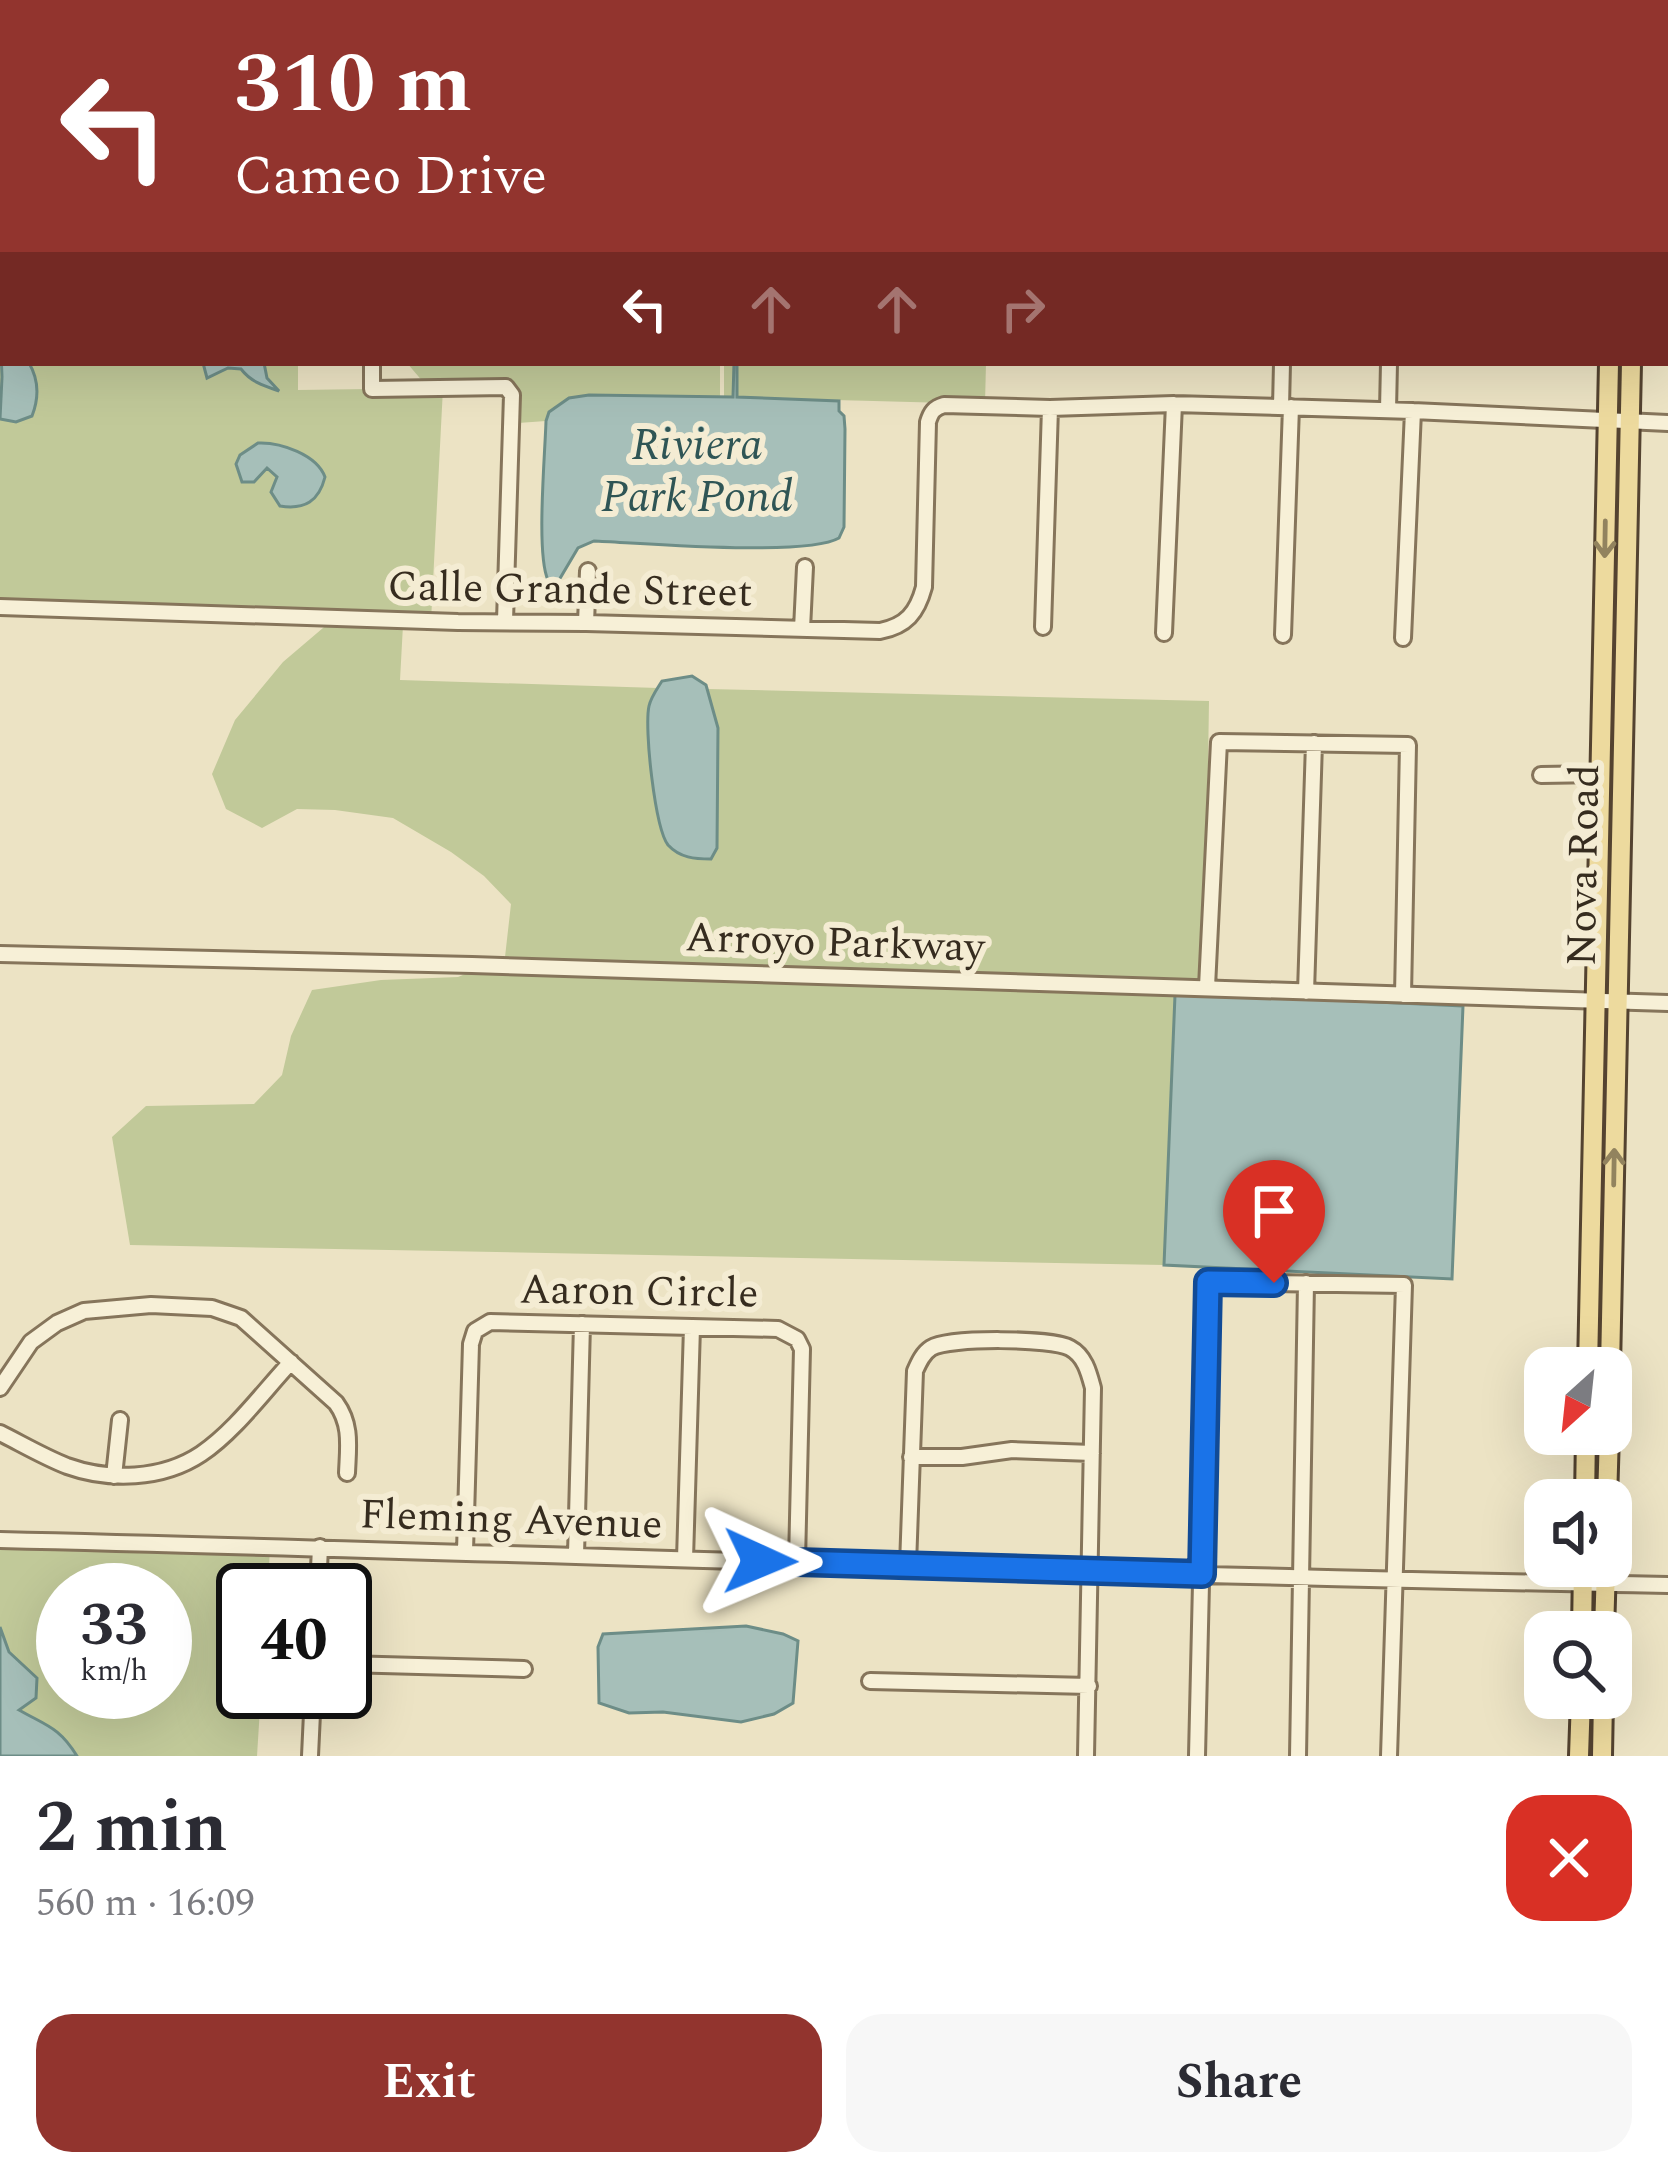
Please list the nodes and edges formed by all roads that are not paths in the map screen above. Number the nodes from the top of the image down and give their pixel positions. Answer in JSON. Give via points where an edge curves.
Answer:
{"nodes":[{"id":1,"x":372,"y":366,"type":"edge"},
{"id":2,"x":1282,"y":366,"type":"edge"},
{"id":3,"x":1389,"y":366,"type":"edge"},
{"id":4,"x":1609,"y":366,"type":"edge"},
{"id":5,"x":1631,"y":366,"type":"edge"},
{"id":6,"x":1174,"y":404,"type":"junction"},
{"id":7,"x":1286,"y":407,"type":"junction"},
{"id":8,"x":1050,"y":408,"type":"junction"},
{"id":9,"x":1388,"y":410,"type":"junction"},
{"id":10,"x":1413,"y":411,"type":"junction"},
{"id":11,"x":1608,"y":422,"type":"junction"},
{"id":12,"x":1630,"y":422,"type":"junction"},
{"id":13,"x":1668,"y":423,"type":"edge"},
{"id":14,"x":805,"y":567,"type":"dead end"},
{"id":15,"x":588,"y":571,"type":"dead end"},
{"id":16,"x":1604,"y":599,"type":"junction"},
{"id":17,"x":0,"y":608,"type":"edge"},
{"id":18,"x":505,"y":621,"type":"junction"},
{"id":19,"x":586,"y":622,"type":"junction"},
{"id":20,"x":1043,"y":627,"type":"dead end"},
{"id":21,"x":802,"y":628,"type":"junction"},
{"id":22,"x":1625,"y":632,"type":"junction"},
{"id":23,"x":1164,"y":633,"type":"dead end"},
{"id":24,"x":1283,"y":634,"type":"dead end"},
{"id":25,"x":1403,"y":638,"type":"dead end"},
{"id":26,"x":1315,"y":743,"type":"junction"},
{"id":27,"x":1600,"y":772,"type":"junction"},
{"id":28,"x":1540,"y":775,"type":"dead end"},
{"id":29,"x":1622,"y":798,"type":"junction"},
{"id":30,"x":0,"y":954,"type":"edge"},
{"id":31,"x":1207,"y":988,"type":"junction"},
{"id":32,"x":1306,"y":992,"type":"junction"},
{"id":33,"x":1403,"y":995,"type":"junction"},
{"id":34,"x":1595,"y":1002,"type":"junction"},
{"id":35,"x":1618,"y":1002,"type":"junction"},
{"id":36,"x":1668,"y":1003,"type":"edge"},
{"id":37,"x":1591,"y":1192,"type":"junction"},
{"id":38,"x":1613,"y":1223,"type":"junction"},
{"id":39,"x":1306,"y":1283,"type":"junction"},
{"id":40,"x":1589,"y":1295,"type":"junction"},
{"id":41,"x":1611,"y":1323,"type":"junction"},
{"id":42,"x":582,"y":1324,"type":"junction"},
{"id":43,"x":692,"y":1327,"type":"junction"},
{"id":44,"x":1588,"y":1347,"type":"edge"},
{"id":45,"x":1610,"y":1347,"type":"edge"},
{"id":46,"x":291,"y":1362,"type":"junction"},
{"id":47,"x":0,"y":1388,"type":"edge"},
{"id":48,"x":119,"y":1420,"type":"dead end"},
{"id":49,"x":0,"y":1433,"type":"edge"},
{"id":50,"x":1092,"y":1453,"type":"junction"},
{"id":51,"x":911,"y":1457,"type":"junction"},
{"id":52,"x":346,"y":1473,"type":"dead end"},
{"id":53,"x":114,"y":1475,"type":"junction"},
{"id":54,"x":0,"y":1540,"type":"edge"},
{"id":55,"x":320,"y":1547,"type":"junction"},
{"id":56,"x":465,"y":1551,"type":"junction"},
{"id":57,"x":576,"y":1556,"type":"junction"},
{"id":58,"x":685,"y":1559,"type":"junction"},
{"id":59,"x":797,"y":1562,"type":"junction"},
{"id":60,"x":319,"y":1563,"type":"edge"},
{"id":61,"x":908,"y":1564,"type":"junction"},
{"id":62,"x":1091,"y":1570,"type":"junction"},
{"id":63,"x":1202,"y":1574,"type":"junction"},
{"id":64,"x":1524,"y":1576,"type":"edge"},
{"id":65,"x":1302,"y":1577,"type":"junction"},
{"id":66,"x":1394,"y":1578,"type":"junction"},
{"id":67,"x":1632,"y":1579,"type":"edge"},
{"id":68,"x":1668,"y":1585,"type":"edge"},
{"id":69,"x":372,"y":1665,"type":"edge"},
{"id":70,"x":524,"y":1669,"type":"dead end"},
{"id":71,"x":870,"y":1681,"type":"dead end"},
{"id":72,"x":1089,"y":1686,"type":"junction"},
{"id":73,"x":312,"y":1719,"type":"edge"},
{"id":74,"x":1581,"y":1719,"type":"edge"},
{"id":75,"x":1603,"y":1719,"type":"edge"},
{"id":76,"x":310,"y":1756,"type":"edge"},
{"id":77,"x":1086,"y":1756,"type":"edge"},
{"id":78,"x":1197,"y":1756,"type":"edge"},
{"id":79,"x":1298,"y":1756,"type":"edge"},
{"id":80,"x":1390,"y":1756,"type":"edge"},
{"id":81,"x":1580,"y":1756,"type":"edge"},
{"id":82,"x":1602,"y":1756,"type":"edge"}],
"edges":[{"from":1,"to":18,"type":"street","via":[[372,388],[506,387],[512,395]]},
{"from":2,"to":7,"type":"street"},
{"from":3,"to":9,"type":"street"},
{"from":4,"to":11,"type":"main road"},
{"from":5,"to":12,"type":"main road","name":"Nova Road"},
{"from":6,"to":7,"type":"street"},
{"from":6,"to":8,"type":"street"},
{"from":6,"to":23,"type":"street"},
{"from":7,"to":9,"type":"street"},
{"from":7,"to":24,"type":"street"},
{"from":8,"to":20,"type":"street"},
{"from":8,"to":21,"type":"street","name":"Calle Grande Street","via":[[937,407],[928,422],[920,604],[897,628]]},
{"from":9,"to":10,"type":"street"},
{"from":10,"to":11,"type":"street"},
{"from":10,"to":25,"type":"street"},
{"from":11,"to":12,"type":"street"},
{"from":11,"to":16,"type":"main road","one_way":true},
{"from":12,"to":13,"type":"street"},
{"from":12,"to":22,"type":"main road","name":"Nova Road"},
{"from":14,"to":21,"type":"street"},
{"from":15,"to":19,"type":"street"},
{"from":16,"to":22,"type":"main road"},
{"from":16,"to":27,"type":"main road"},
{"from":17,"to":18,"type":"street","name":"Calle Grande Street"},
{"from":18,"to":19,"type":"street","name":"Calle Grande Street"},
{"from":19,"to":21,"type":"street","name":"Calle Grande Street"},
{"from":22,"to":29,"type":"main road","name":"Nova Road"},
{"from":26,"to":31,"type":"street","via":[[1219,742]]},
{"from":26,"to":32,"type":"street"},
{"from":26,"to":33,"type":"street","via":[[1408,745]]},
{"from":27,"to":28,"type":"street"},
{"from":27,"to":29,"type":"main road"},
{"from":27,"to":34,"type":"main road"},
{"from":29,"to":35,"type":"main road","name":"Nova Road"},
{"from":30,"to":31,"type":"street","name":"Arroyo Parkway"},
{"from":31,"to":32,"type":"street","name":"Arroyo Parkway"},
{"from":32,"to":33,"type":"street","name":"Arroyo Parkway"},
{"from":33,"to":34,"type":"street","name":"Arroyo Parkway"},
{"from":34,"to":35,"type":"street","name":"Arroyo Parkway"},
{"from":34,"to":37,"type":"main road"},
{"from":35,"to":36,"type":"street","name":"Arroyo Parkway"},
{"from":38,"to":35,"type":"main road","name":"Nova Road","one_way":true},
{"from":37,"to":38,"type":"main road"},
{"from":37,"to":40,"type":"main road"},
{"from":38,"to":41,"type":"main road","name":"Nova Road"},
{"from":39,"to":63,"type":"street","via":[[1208,1282]]},
{"from":39,"to":65,"type":"street"},
{"from":39,"to":66,"type":"street","via":[[1404,1285]]},
{"from":40,"to":41,"type":"main road"},
{"from":40,"to":44,"type":"main road"},
{"from":41,"to":45,"type":"main road","name":"Nova Road"},
{"from":42,"to":43,"type":"street","name":"Aaron Circle"},
{"from":42,"to":56,"type":"street","name":"Aaron Circle","via":[[490,1322],[475,1331]]},
{"from":42,"to":57,"type":"street"},
{"from":43,"to":58,"type":"street"},
{"from":43,"to":59,"type":"street","name":"Aaron Circle","via":[[778,1329],[802,1349]]},
{"from":46,"to":47,"type":"street","via":[[241,1318],[212,1308],[115,1307],[84,1311],[31,1342]]},
{"from":46,"to":52,"type":"street","via":[[345,1416]]},
{"from":46,"to":53,"type":"street","via":[[201,1454],[166,1471]]},
{"from":48,"to":53,"type":"street"},
{"from":49,"to":53,"type":"street","via":[[67,1466]]},
{"from":50,"to":51,"type":"street"},
{"from":50,"to":51,"type":"street","via":[[1093,1388],[1078,1353],[1054,1342],[952,1340],[931,1348],[915,1371]]},
{"from":50,"to":62,"type":"street"},
{"from":51,"to":61,"type":"street"},
{"from":54,"to":55,"type":"street","name":"Fleming Avenue"},
{"from":55,"to":56,"type":"street","name":"Fleming Avenue"},
{"from":55,"to":60,"type":"street"},
{"from":56,"to":57,"type":"street","name":"Fleming Avenue"},
{"from":57,"to":58,"type":"street","name":"Fleming Avenue"},
{"from":58,"to":59,"type":"street","name":"Fleming Avenue"},
{"from":59,"to":61,"type":"street","name":"Fleming Avenue"},
{"from":61,"to":62,"type":"street","name":"Fleming Avenue"},
{"from":62,"to":63,"type":"street","name":"Fleming Avenue"},
{"from":62,"to":72,"type":"street"},
{"from":63,"to":65,"type":"street","name":"Fleming Avenue"},
{"from":63,"to":78,"type":"street"},
{"from":64,"to":66,"type":"street","name":"Fleming Avenue"},
{"from":65,"to":66,"type":"street","name":"Fleming Avenue"},
{"from":65,"to":79,"type":"street"},
{"from":66,"to":80,"type":"street"},
{"from":67,"to":68,"type":"street","name":"Fleming Avenue"},
{"from":69,"to":70,"type":"street"},
{"from":71,"to":72,"type":"street"},
{"from":72,"to":77,"type":"street"},
{"from":73,"to":76,"type":"street"},
{"from":74,"to":81,"type":"main road"},
{"from":75,"to":82,"type":"main road"}]}
